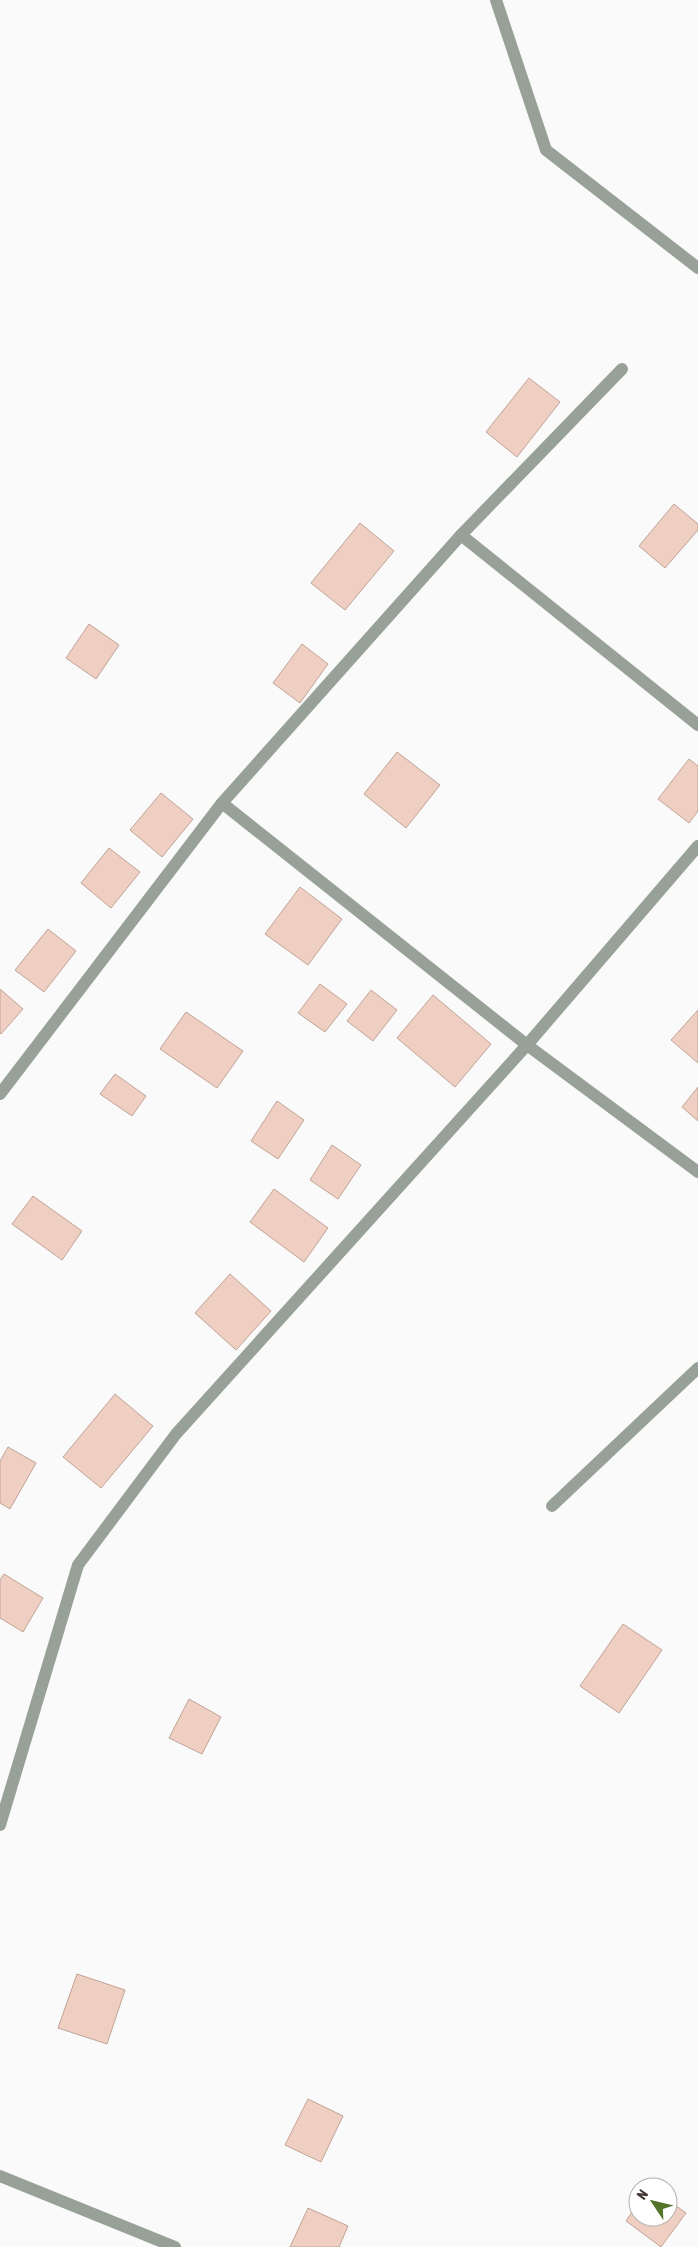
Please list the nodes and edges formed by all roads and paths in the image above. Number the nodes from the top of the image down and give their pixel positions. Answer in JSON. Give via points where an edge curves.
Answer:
{"nodes":[{"id":1,"x":496,"y":0,"type":"edge"},
{"id":2,"x":698,"y":268,"type":"edge"},
{"id":3,"x":622,"y":369,"type":"dead end"},
{"id":4,"x":461,"y":535,"type":"junction"},
{"id":5,"x":698,"y":725,"type":"edge"},
{"id":6,"x":222,"y":803,"type":"junction"},
{"id":7,"x":698,"y":846,"type":"edge"},
{"id":8,"x":527,"y":1045,"type":"junction"},
{"id":9,"x":0,"y":1094,"type":"edge"},
{"id":10,"x":698,"y":1172,"type":"edge"},
{"id":11,"x":698,"y":1368,"type":"edge"},
{"id":12,"x":552,"y":1506,"type":"dead end"},
{"id":13,"x":0,"y":1826,"type":"edge"},
{"id":14,"x":0,"y":2176,"type":"edge"},
{"id":15,"x":175,"y":2247,"type":"edge"}],
"edges":[{"from":1,"to":2,"type":"street","via":[[546,150]]},
{"from":3,"to":4,"type":"street"},
{"from":4,"to":5,"type":"street"},
{"from":4,"to":6,"type":"street"},
{"from":6,"to":8,"type":"street"},
{"from":6,"to":9,"type":"street"},
{"from":7,"to":8,"type":"street"},
{"from":8,"to":10,"type":"street"},
{"from":8,"to":13,"type":"street","via":[[176,1434],[78,1565]]},
{"from":11,"to":12,"type":"street"},
{"from":14,"to":15,"type":"street"}]}
